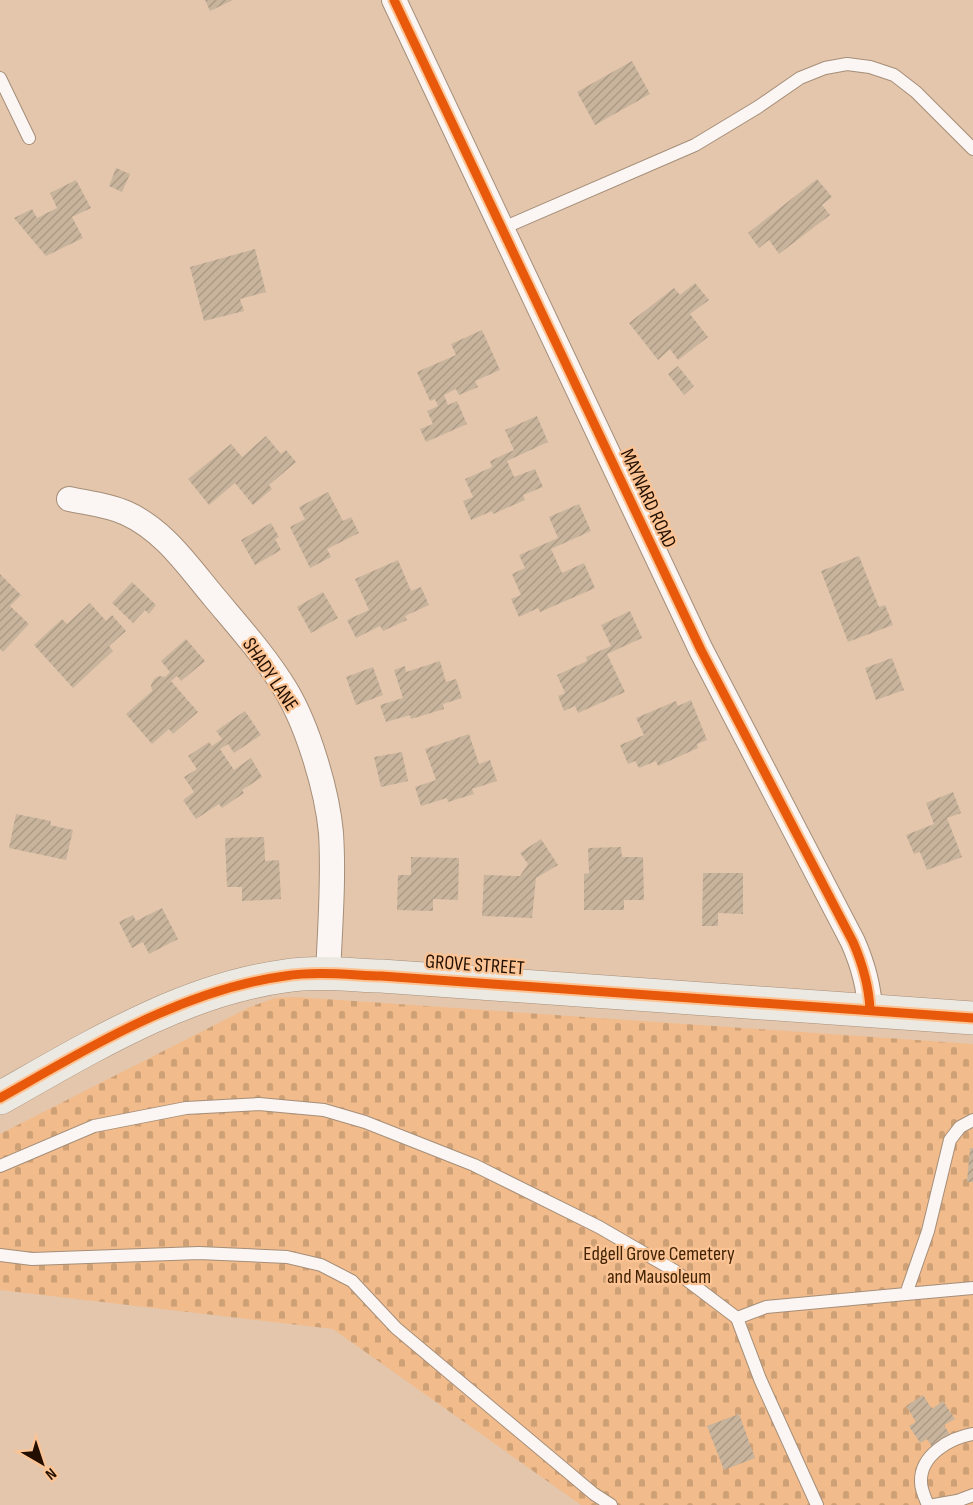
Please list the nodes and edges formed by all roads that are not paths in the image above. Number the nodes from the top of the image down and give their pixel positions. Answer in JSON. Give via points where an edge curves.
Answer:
{"nodes":[{"id":1,"x":394,"y":0,"type":"edge"},
{"id":2,"x":0,"y":78,"type":"edge"},
{"id":3,"x":29,"y":138,"type":"dead end"},
{"id":4,"x":973,"y":149,"type":"edge"},
{"id":5,"x":503,"y":228,"type":"junction"},
{"id":6,"x":69,"y":499,"type":"dead end"},
{"id":7,"x":328,"y":974,"type":"junction"},
{"id":8,"x":870,"y":1010,"type":"junction"},
{"id":9,"x":973,"y":1018,"type":"edge"},
{"id":10,"x":2,"y":1092,"type":"edge"},
{"id":11,"x":973,"y":1120,"type":"edge"},
{"id":12,"x":0,"y":1166,"type":"edge"},
{"id":13,"x":0,"y":1255,"type":"edge"},
{"id":14,"x":973,"y":1288,"type":"edge"},
{"id":15,"x":906,"y":1294,"type":"junction"},
{"id":16,"x":737,"y":1318,"type":"junction"},
{"id":17,"x":973,"y":1434,"type":"edge"},
{"id":18,"x":973,"y":1495,"type":"edge"},
{"id":19,"x":611,"y":1505,"type":"edge"},
{"id":20,"x":817,"y":1505,"type":"edge"},
{"id":21,"x":928,"y":1505,"type":"edge"},
{"id":22,"x":934,"y":1505,"type":"edge"}],
"edges":[{"from":1,"to":5,"type":"street","name":"MAYNARD ROAD"},
{"from":2,"to":3,"type":"lane"},
{"from":4,"to":5,"type":"lane","via":[[894,75],[847,64],[800,78],[694,145]]},
{"from":5,"to":8,"type":"street","name":"MAYNARD ROAD","via":[[700,650],[853,942],[869,988]]},
{"from":6,"to":7,"type":"street","name":"SHADY LANE","via":[[126,513],[169,543],[266,660],[287,692],[315,761],[330,831]]},
{"from":7,"to":8,"type":"street","name":"GROVE STREET"},
{"from":7,"to":10,"type":"street","name":"GROVE STREET","via":[[255,981],[186,1003]]},
{"from":8,"to":9,"type":"street","name":"GROVE STREET"},
{"from":11,"to":15,"type":"lane","via":[[960,1127],[950,1140],[928,1231]]},
{"from":12,"to":16,"type":"lane","via":[[94,1126],[186,1108],[259,1104],[324,1110],[474,1165],[600,1227],[675,1271]]},
{"from":13,"to":19,"type":"lane","via":[[32,1259],[199,1253],[287,1257],[321,1265],[352,1281],[396,1328]]},
{"from":14,"to":15,"type":"lane"},
{"from":15,"to":16,"type":"lane","via":[[766,1307]]},
{"from":16,"to":20,"type":"lane"},
{"from":17,"to":21,"type":"lane","via":[[941,1447],[926,1463],[920,1484]]},
{"from":18,"to":22,"type":"lane"}]}
